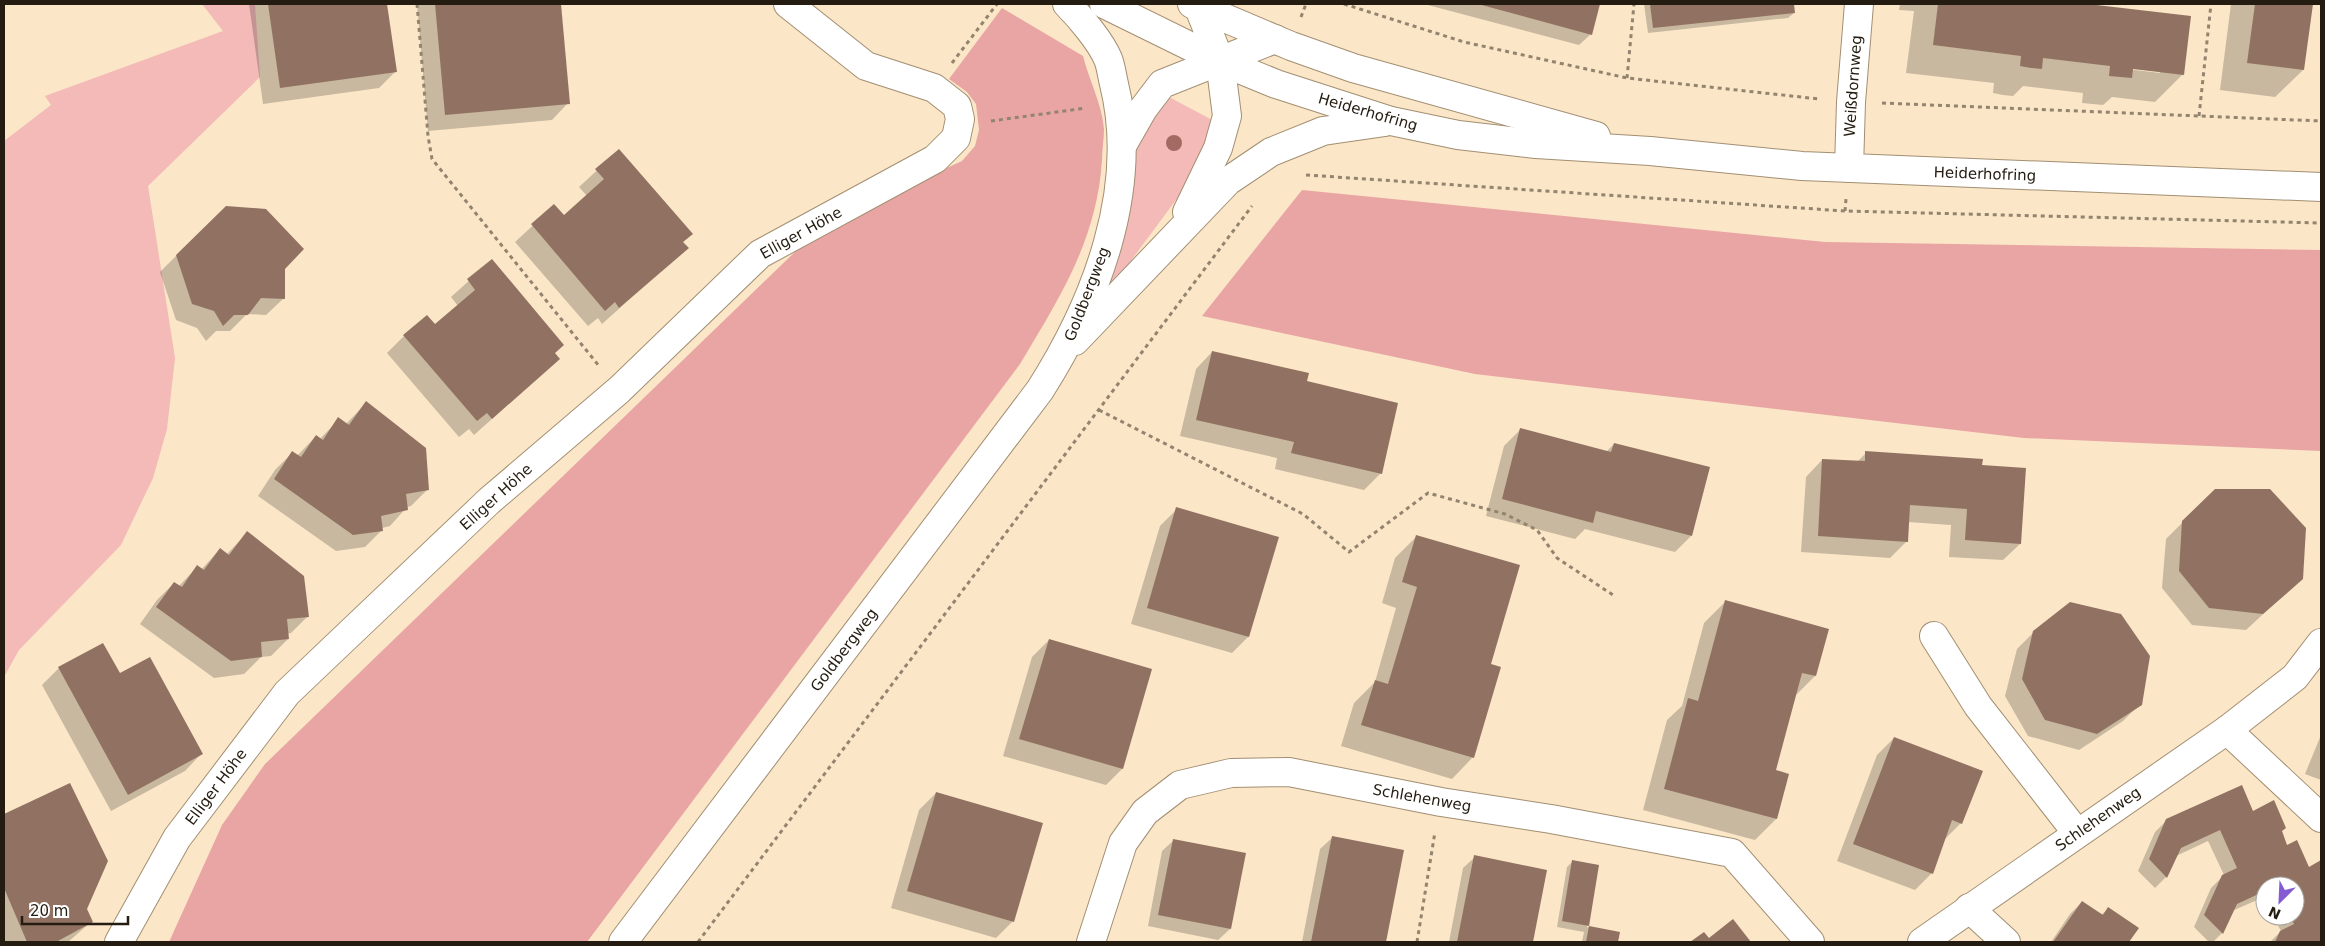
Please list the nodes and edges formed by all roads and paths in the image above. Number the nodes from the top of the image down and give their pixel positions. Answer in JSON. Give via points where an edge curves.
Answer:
{"nodes":[{"id":1,"x":417,"y":4,"type":"edge"},
{"id":2,"x":788,"y":4,"type":"edge"},
{"id":3,"x":997,"y":4,"type":"edge"},
{"id":4,"x":1067,"y":4,"type":"edge"},
{"id":5,"x":1104,"y":4,"type":"edge"},
{"id":6,"x":1344,"y":4,"type":"edge"},
{"id":7,"x":1634,"y":4,"type":"edge"},
{"id":8,"x":1859,"y":4,"type":"edge"},
{"id":9,"x":2211,"y":4,"type":"edge"},
{"id":10,"x":1195,"y":6,"type":"edge"},
{"id":11,"x":1275,"y":39,"type":"junction"},
{"id":12,"x":968,"y":42,"type":"dead end"},
{"id":13,"x":1220,"y":62,"type":"junction"},
{"id":14,"x":1627,"y":78,"type":"junction"},
{"id":15,"x":1851,"y":102,"type":"junction"},
{"id":16,"x":1119,"y":104,"type":"junction"},
{"id":17,"x":2199,"y":116,"type":"junction"},
{"id":18,"x":1391,"y":121,"type":"junction"},
{"id":19,"x":2321,"y":121,"type":"edge"},
{"id":20,"x":958,"y":128,"type":"junction"},
{"id":21,"x":1123,"y":144,"type":"junction"},
{"id":22,"x":1650,"y":151,"type":"junction"},
{"id":23,"x":1849,"y":168,"type":"junction"},
{"id":24,"x":1301,"y":175,"type":"dead end"},
{"id":25,"x":2321,"y":187,"type":"edge"},
{"id":26,"x":1257,"y":202,"type":"dead end"},
{"id":27,"x":2321,"y":223,"type":"edge"},
{"id":28,"x":1175,"y":236,"type":"junction"},
{"id":29,"x":1062,"y":355,"type":"junction"},
{"id":30,"x":619,"y":390,"type":"junction"},
{"id":31,"x":1099,"y":410,"type":"junction"},
{"id":32,"x":1613,"y":596,"type":"dead end"},
{"id":33,"x":1934,"y":636,"type":"dead end"},
{"id":34,"x":2321,"y":643,"type":"edge"},
{"id":35,"x":2227,"y":730,"type":"junction"},
{"id":36,"x":1440,"y":802,"type":"junction"},
{"id":37,"x":2321,"y":818,"type":"edge"},
{"id":38,"x":2077,"y":833,"type":"junction"},
{"id":39,"x":1970,"y":908,"type":"junction"},
{"id":40,"x":120,"y":942,"type":"edge"},
{"id":41,"x":623,"y":942,"type":"edge"},
{"id":42,"x":698,"y":942,"type":"edge"},
{"id":43,"x":1091,"y":942,"type":"edge"},
{"id":44,"x":1417,"y":942,"type":"edge"},
{"id":45,"x":1810,"y":942,"type":"edge"},
{"id":46,"x":1922,"y":942,"type":"edge"},
{"id":47,"x":2006,"y":942,"type":"edge"}],
"edges":[{"from":1,"to":30,"type":"path","via":[[432,159]]},
{"from":2,"to":20,"type":"street","via":[[866,66],[934,88],[957,106]]},
{"from":3,"to":12,"type":"path"},
{"from":4,"to":16,"type":"street","name":"Goldbergweg","via":[[1077,13],[1108,58]]},
{"from":5,"to":13,"type":"street","name":"Heiderhofring"},
{"from":6,"to":14,"type":"path","via":[[1464,42]]},
{"from":7,"to":14,"type":"path"},
{"from":8,"to":15,"type":"street","name":"Weißdornweg"},
{"from":9,"to":17,"type":"path"},
{"from":10,"to":11,"type":"street","name":"Heiderhofring"},
{"from":10,"to":13,"type":"street","name":"Goldbergweg"},
{"from":11,"to":13,"type":"street","name":"Goldbergweg"},
{"from":11,"to":22,"type":"street","name":"Heiderhofring","via":[[1353,68]]},
{"from":13,"to":18,"type":"street","name":"Heiderhofring","via":[[1276,84]]},
{"from":13,"to":21,"type":"street","name":"Goldbergweg","via":[[1162,84]]},
{"from":13,"to":28,"type":"street","name":"Goldbergweg","via":[[1227,116],[1218,148]]},
{"from":14,"to":15,"type":"path"},
{"from":15,"to":17,"type":"path"},
{"from":15,"to":23,"type":"street","name":"Weißdornweg"},
{"from":16,"to":20,"type":"path"},
{"from":16,"to":21,"type":"street","name":"Goldbergweg"},
{"from":17,"to":19,"type":"path"},
{"from":18,"to":22,"type":"street","name":"Heiderhofring","via":[[1458,135]]},
{"from":18,"to":28,"type":"street","name":"Goldbergweg","via":[[1323,131],[1271,152],[1228,181]]},
{"from":20,"to":30,"type":"street","name":"Elliger Höhe","via":[[935,159],[760,254]]},
{"from":21,"to":29,"type":"street","name":"Goldbergweg","via":[[1115,214],[1099,272]]},
{"from":22,"to":23,"type":"street","name":"Heiderhofring"},
{"from":23,"to":25,"type":"street","name":"Heiderhofring"},
{"from":24,"to":27,"type":"path","via":[[1845,211]]},
{"from":26,"to":31,"type":"path"},
{"from":28,"to":29,"type":"street","name":"Goldbergweg"},
{"from":29,"to":41,"type":"street","name":"Goldbergweg","via":[[1040,390]]},
{"from":30,"to":40,"type":"street","name":"Elliger Höhe","via":[[489,501],[287,693],[178,838]]},
{"from":31,"to":32,"type":"path","via":[[1303,514],[1350,552],[1428,493],[1505,514],[1537,530],[1557,558]]},
{"from":31,"to":42,"type":"path"},
{"from":33,"to":38,"type":"street","via":[[1978,706]]},
{"from":34,"to":35,"type":"street","name":"Schlehenweg","via":[[2295,677]]},
{"from":35,"to":37,"type":"street"},
{"from":35,"to":38,"type":"street","name":"Schlehenweg"},
{"from":36,"to":43,"type":"street","name":"Schlehenweg","via":[[1289,772],[1231,773],[1180,785],[1145,812],[1123,843]]},
{"from":36,"to":44,"type":"path"},
{"from":36,"to":45,"type":"street","name":"Schlehenweg","via":[[1551,819],[1732,854]]},
{"from":38,"to":39,"type":"street","name":"Schlehenweg"},
{"from":39,"to":46,"type":"street","name":"Schlehenweg"},
{"from":39,"to":47,"type":"street"}]}
